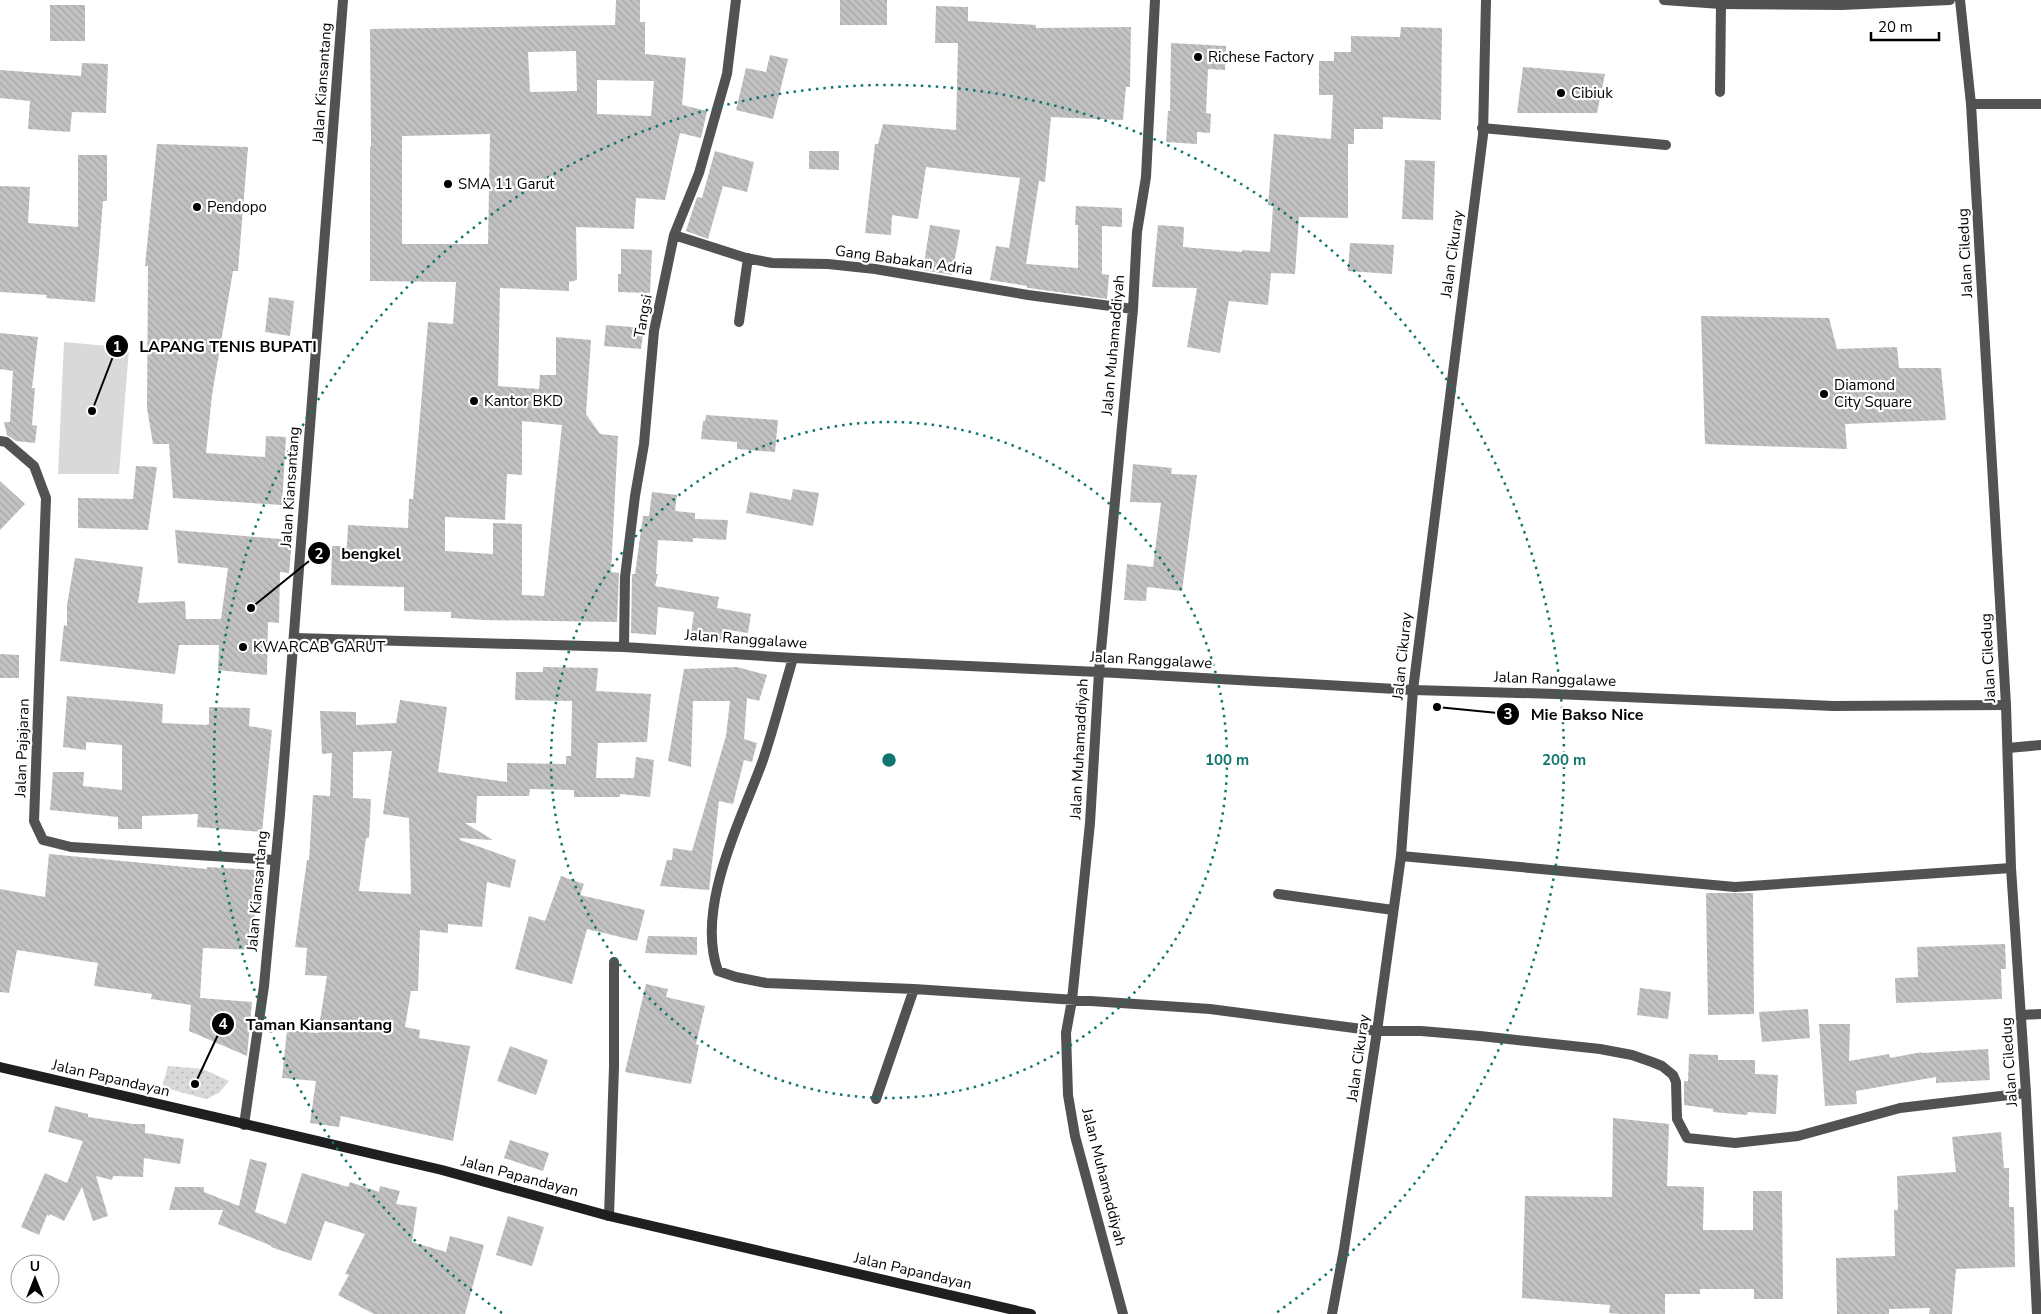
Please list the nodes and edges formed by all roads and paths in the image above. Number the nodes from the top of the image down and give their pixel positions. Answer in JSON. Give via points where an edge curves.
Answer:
{"nodes":[{"id":1,"x":343,"y":0,"type":"edge"},
{"id":2,"x":736,"y":0,"type":"edge"},
{"id":3,"x":1155,"y":0,"type":"edge"},
{"id":4,"x":1486,"y":0,"type":"edge"},
{"id":5,"x":1664,"y":0,"type":"edge"},
{"id":6,"x":1950,"y":0,"type":"edge"},
{"id":7,"x":1960,"y":0,"type":"edge"},
{"id":8,"x":1720,"y":4,"type":"junction"},
{"id":9,"x":1720,"y":92,"type":"dead end"},
{"id":10,"x":1971,"y":104,"type":"junction"},
{"id":11,"x":2041,"y":104,"type":"edge"},
{"id":12,"x":1482,"y":128,"type":"junction"},
{"id":13,"x":1666,"y":145,"type":"dead end"},
{"id":14,"x":674,"y":236,"type":"junction"},
{"id":15,"x":748,"y":258,"type":"junction"},
{"id":16,"x":1132,"y":309,"type":"junction"},
{"id":17,"x":739,"y":322,"type":"dead end"},
{"id":18,"x":0,"y":441,"type":"edge"},
{"id":19,"x":294,"y":638,"type":"junction"},
{"id":20,"x":624,"y":646,"type":"junction"},
{"id":21,"x":793,"y":658,"type":"junction"},
{"id":22,"x":1099,"y":672,"type":"junction"},
{"id":23,"x":1413,"y":690,"type":"junction"},
{"id":24,"x":2006,"y":705,"type":"junction"},
{"id":25,"x":2041,"y":745,"type":"edge"},
{"id":26,"x":2008,"y":748,"type":"junction"},
{"id":27,"x":1401,"y":856,"type":"junction"},
{"id":28,"x":275,"y":860,"type":"junction"},
{"id":29,"x":2011,"y":868,"type":"junction"},
{"id":30,"x":1278,"y":894,"type":"dead end"},
{"id":31,"x":1393,"y":910,"type":"junction"},
{"id":32,"x":614,"y":962,"type":"dead end"},
{"id":33,"x":914,"y":988,"type":"junction"},
{"id":34,"x":1072,"y":1000,"type":"junction"},
{"id":35,"x":2041,"y":1014,"type":"edge"},
{"id":36,"x":2021,"y":1015,"type":"junction"},
{"id":37,"x":1377,"y":1031,"type":"junction"},
{"id":38,"x":0,"y":1067,"type":"edge"},
{"id":39,"x":2026,"y":1093,"type":"junction"},
{"id":40,"x":876,"y":1099,"type":"dead end"},
{"id":41,"x":244,"y":1125,"type":"junction"},
{"id":42,"x":609,"y":1216,"type":"junction"},
{"id":43,"x":1032,"y":1314,"type":"edge"},
{"id":44,"x":1122,"y":1314,"type":"edge"},
{"id":45,"x":1332,"y":1314,"type":"edge"},
{"id":46,"x":2036,"y":1314,"type":"edge"}],
"edges":[{"from":1,"to":19,"type":"street","name":"Jalan Kiansantang"},
{"from":2,"to":14,"type":"street","name":"Tangsi","via":[[727,74],[698,174]]},
{"from":3,"to":16,"type":"street","name":"Jalan Muhamaddiyah","via":[[1146,177],[1137,232]]},
{"from":4,"to":12,"type":"street","name":"Jalan Cikuray"},
{"from":5,"to":8,"type":"street"},
{"from":6,"to":8,"type":"street","via":[[1842,5]]},
{"from":7,"to":10,"type":"street","name":"Jalan Ciledug"},
{"from":8,"to":9,"type":"street"},
{"from":10,"to":11,"type":"street"},
{"from":10,"to":24,"type":"street","name":"Jalan Ciledug"},
{"from":12,"to":13,"type":"street"},
{"from":12,"to":23,"type":"street","name":"Jalan Cikuray"},
{"from":14,"to":15,"type":"street","name":"Gang Babakan Adria"},
{"from":14,"to":20,"type":"street","name":"Tangsi","via":[[654,331],[644,444],[625,577]]},
{"from":15,"to":16,"type":"street","name":"Gang Babakan Adria","via":[[772,263],[874,269]]},
{"from":15,"to":17,"type":"street"},
{"from":16,"to":22,"type":"street","name":"Jalan Muhamaddiyah"},
{"from":18,"to":28,"type":"street","name":"Jalan Pajajaran","via":[[6,442],[34,466],[46,498],[34,821],[43,840],[71,847]]},
{"from":19,"to":20,"type":"street","name":"Jalan Ranggalawe"},
{"from":19,"to":28,"type":"street","name":"Jalan Kiansantang"},
{"from":20,"to":21,"type":"street","name":"Jalan Ranggalawe"},
{"from":21,"to":22,"type":"street","name":"Jalan Ranggalawe"},
{"from":21,"to":33,"type":"street","via":[[763,758],[722,871],[711,941],[718,971],[766,983]]},
{"from":22,"to":23,"type":"street","name":"Jalan Ranggalawe"},
{"from":22,"to":34,"type":"street","name":"Jalan Muhamaddiyah","via":[[1090,823]]},
{"from":23,"to":24,"type":"street","name":"Jalan Ranggalawe","via":[[1833,706]]},
{"from":23,"to":27,"type":"street","name":"Jalan Cikuray"},
{"from":24,"to":26,"type":"street","name":"Jalan Ciledug"},
{"from":25,"to":26,"type":"street"},
{"from":26,"to":29,"type":"street","name":"Jalan Ciledug"},
{"from":27,"to":29,"type":"street","via":[[1735,887]]},
{"from":27,"to":31,"type":"street","name":"Jalan Cikuray"},
{"from":28,"to":41,"type":"street","name":"Jalan Kiansantang","via":[[264,986]]},
{"from":29,"to":36,"type":"street","name":"Jalan Ciledug"},
{"from":30,"to":31,"type":"street"},
{"from":31,"to":37,"type":"street","name":"Jalan Cikuray"},
{"from":32,"to":42,"type":"street"},
{"from":33,"to":34,"type":"street"},
{"from":33,"to":40,"type":"street"},
{"from":34,"to":37,"type":"street","via":[[1210,1010]]},
{"from":34,"to":44,"type":"street","name":"Jalan Muhamaddiyah","via":[[1066,1033],[1068,1095],[1075,1136]]},
{"from":35,"to":36,"type":"street"},
{"from":36,"to":39,"type":"street","name":"Jalan Ciledug"},
{"from":37,"to":39,"type":"street","via":[[1480,1036],[1632,1055],[1662,1066],[1673,1075],[1677,1119],[1687,1138],[1735,1143],[1798,1136],[1900,1108]]},
{"from":37,"to":45,"type":"street","name":"Jalan Cikuray"},
{"from":38,"to":41,"type":"main road","name":"Jalan Papandayan"},
{"from":39,"to":46,"type":"street","name":"Jalan Ciledug"},
{"from":41,"to":42,"type":"main road","name":"Jalan Papandayan","via":[[442,1170]]},
{"from":42,"to":43,"type":"main road","name":"Jalan Papandayan"}]}
